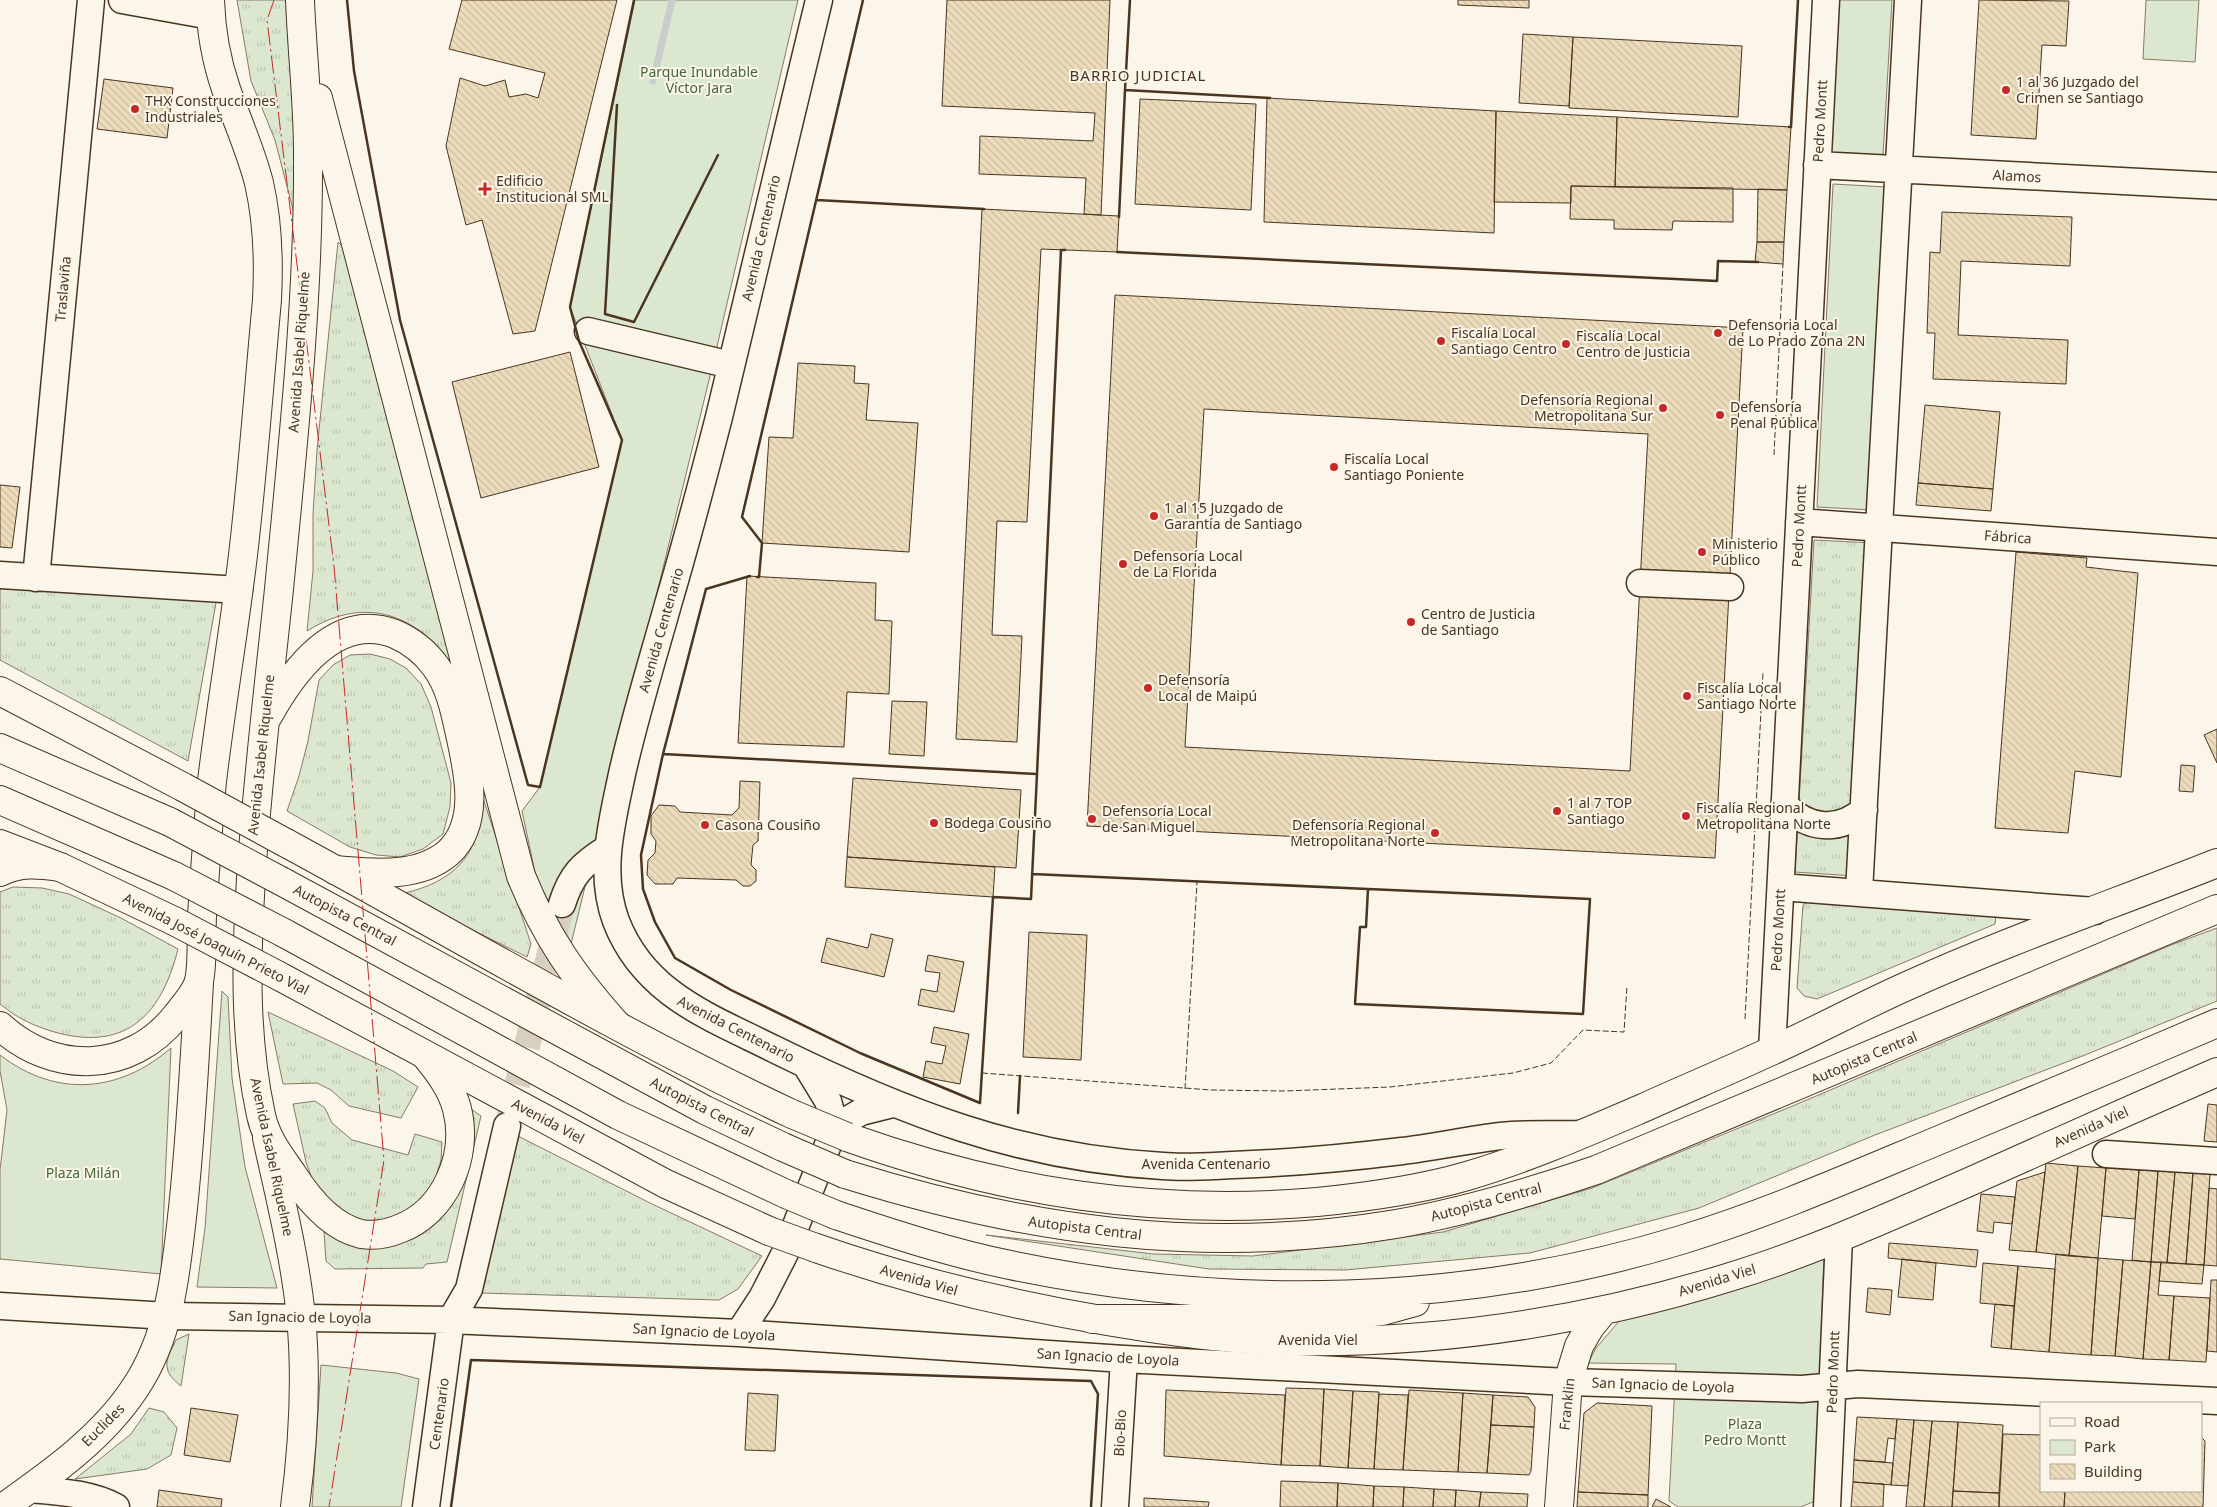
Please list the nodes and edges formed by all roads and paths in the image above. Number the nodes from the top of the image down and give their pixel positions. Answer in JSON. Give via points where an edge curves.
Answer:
{"nodes":[{"id":1,"x":91,"y":0,"type":"edge"},
{"id":2,"x":122,"y":0,"type":"edge"},
{"id":3,"x":300,"y":0,"type":"edge"},
{"id":4,"x":819,"y":0,"type":"edge"},
{"id":5,"x":1826,"y":0,"type":"edge"},
{"id":6,"x":1908,"y":0,"type":"edge"},
{"id":7,"x":210,"y":8,"type":"edge"},
{"id":8,"x":301,"y":33,"type":"junction"},
{"id":9,"x":1817,"y":165,"type":"junction"},
{"id":10,"x":1899,"y":169,"type":"junction"},
{"id":11,"x":2217,"y":186,"type":"edge"},
{"id":12,"x":588,"y":331,"type":"dead end"},
{"id":13,"x":731,"y":365,"type":"junction"},
{"id":14,"x":1799,"y":522,"type":"junction"},
{"id":15,"x":1879,"y":528,"type":"junction"},
{"id":16,"x":2217,"y":552,"type":"edge"},
{"id":17,"x":0,"y":575,"type":"edge"},
{"id":18,"x":36,"y":578,"type":"junction"},
{"id":19,"x":1640,"y":583,"type":"dead end"},
{"id":20,"x":1730,"y":587,"type":"dead end"},
{"id":21,"x":239,"y":590,"type":"junction"},
{"id":22,"x":0,"y":691,"type":"edge"},
{"id":23,"x":264,"y":724,"type":"junction"},
{"id":24,"x":0,"y":748,"type":"edge"},
{"id":25,"x":0,"y":800,"type":"edge"},
{"id":26,"x":1785,"y":805,"type":"junction"},
{"id":27,"x":1864,"y":810,"type":"junction"},
{"id":28,"x":0,"y":844,"type":"edge"},
{"id":29,"x":608,"y":848,"type":"junction"},
{"id":30,"x":2217,"y":863,"type":"edge"},
{"id":31,"x":60,"y":867,"type":"junction"},
{"id":32,"x":335,"y":870,"type":"junction"},
{"id":33,"x":0,"y":872,"type":"edge"},
{"id":34,"x":1781,"y":887,"type":"junction"},
{"id":35,"x":1859,"y":892,"type":"junction"},
{"id":36,"x":562,"y":904,"type":"tunnel mouth"},
{"id":37,"x":2217,"y":909,"type":"edge"},
{"id":38,"x":2095,"y":911,"type":"junction"},
{"id":39,"x":199,"y":982,"type":"junction"},
{"id":40,"x":2217,"y":1023,"type":"edge"},
{"id":41,"x":617,"y":1025,"type":"junction"},
{"id":42,"x":0,"y":1026,"type":"edge"},
{"id":43,"x":1772,"y":1052,"type":"junction"},
{"id":44,"x":426,"y":1056,"type":"junction"},
{"id":45,"x":806,"y":1065,"type":"junction"},
{"id":46,"x":2217,"y":1072,"type":"edge"},
{"id":47,"x":893,"y":1104,"type":"junction"},
{"id":48,"x":507,"y":1126,"type":"tunnel mouth"},
{"id":49,"x":841,"y":1132,"type":"junction"},
{"id":50,"x":1584,"y":1134,"type":"junction"},
{"id":51,"x":268,"y":1138,"type":"junction"},
{"id":52,"x":2106,"y":1154,"type":"dead end"},
{"id":53,"x":2217,"y":1161,"type":"edge"},
{"id":54,"x":1839,"y":1238,"type":"junction"},
{"id":55,"x":1458,"y":1285,"type":"junction"},
{"id":56,"x":0,"y":1306,"type":"edge"},
{"id":57,"x":1604,"y":1310,"type":"junction"},
{"id":58,"x":168,"y":1316,"type":"junction"},
{"id":59,"x":301,"y":1316,"type":"junction"},
{"id":60,"x":1092,"y":1318,"type":"junction"},
{"id":61,"x":451,"y":1320,"type":"junction"},
{"id":62,"x":739,"y":1333,"type":"junction"},
{"id":63,"x":1124,"y":1359,"type":"junction"},
{"id":64,"x":1568,"y":1382,"type":"junction"},
{"id":65,"x":1833,"y":1387,"type":"junction"},
{"id":66,"x":2217,"y":1400,"type":"edge"},
{"id":67,"x":30,"y":1489,"type":"junction"},
{"id":68,"x":4,"y":1507,"type":"edge"},
{"id":69,"x":116,"y":1507,"type":"edge"},
{"id":70,"x":296,"y":1507,"type":"edge"},
{"id":71,"x":426,"y":1507,"type":"edge"},
{"id":72,"x":1115,"y":1507,"type":"edge"},
{"id":73,"x":1559,"y":1507,"type":"edge"},
{"id":74,"x":1827,"y":1507,"type":"edge"}],
"edges":[{"from":1,"to":18,"type":"street","name":"Traslaviña"},
{"from":2,"to":7,"type":"street"},
{"from":3,"to":8,"type":"main road","name":"Avenida Isabel Riquelme"},
{"from":4,"to":13,"type":"street","name":"Avenida Centenario"},
{"from":5,"to":9,"type":"street","name":"Pedro Montt"},
{"from":6,"to":10,"type":"street"},
{"from":7,"to":21,"type":"main road","via":[[219,65],[259,183],[267,237],[268,300]]},
{"from":8,"to":23,"type":"main road","name":"Avenida Isabel Riquelme","via":[[308,150],[305,279],[290,478]]},
{"from":8,"to":41,"type":"main road","via":[[521,876],[552,942],[582,985]]},
{"from":9,"to":10,"type":"street","name":"Alamos"},
{"from":9,"to":14,"type":"street","name":"Pedro Montt"},
{"from":10,"to":11,"type":"street","name":"Alamos"},
{"from":10,"to":15,"type":"street"},
{"from":12,"to":13,"type":"street"},
{"from":13,"to":29,"type":"street","name":"Avenida Centenario","via":[[684,550],[632,730]]},
{"from":14,"to":15,"type":"street","name":"Fábrica"},
{"from":14,"to":26,"type":"street","name":"Pedro Montt"},
{"from":15,"to":16,"type":"street","name":"Fábrica"},
{"from":15,"to":27,"type":"street"},
{"from":17,"to":18,"type":"street"},
{"from":18,"to":21,"type":"street"},
{"from":19,"to":20,"type":"street"},
{"from":21,"to":39,"type":"main road","via":[[209,810]]},
{"from":22,"to":32,"type":"main road","bridge":true},
{"from":23,"to":32,"type":"main road","via":[[302,666],[321,648],[346,632],[368,629],[400,636],[429,658],[442,678],[457,722],[469,778],[468,814],[461,834],[449,852],[421,867],[380,873]]},
{"from":23,"to":51,"type":"main road","name":"Avenida Isabel Riquelme","via":[[252,849],[246,984],[254,1073]]},
{"from":24,"to":37,"type":"main road","name":"Autopista Central","bridge":true,"via":[[170,822],[705,1110],[782,1147],[844,1174],[950,1205],[1060,1227],[1115,1234],[1242,1239],[1345,1232],[1491,1203],[1596,1170]]},
{"from":25,"to":55,"type":"main road","bridge":true,"via":[[174,876],[618,1115],[786,1194],[892,1234],[1006,1264],[1124,1285],[1251,1295],[1320,1295]]},
{"from":26,"to":27,"type":"street","via":[[1807,822],[1827,826],[1846,822]]},
{"from":26,"to":34,"type":"street","name":"Pedro Montt"},
{"from":27,"to":35,"type":"street"},
{"from":28,"to":31,"type":"main road","name":"Avenida José Joaquín Prieto Vial"},
{"from":29,"to":36,"type":"street","via":[[578,870]]},
{"from":29,"to":45,"type":"street","name":"Avenida Centenario","via":[[610,900],[617,924],[648,974],[688,1006]]},
{"from":30,"to":38,"type":"main road"},
{"from":31,"to":33,"type":"main road","via":[[29,864]]},
{"from":31,"to":44,"type":"main road","name":"Avenida José Joaquín Prieto Vial","bridge":true,"via":[[174,921]]},
{"from":32,"to":41,"type":"main road"},
{"from":34,"to":35,"type":"street"},
{"from":34,"to":43,"type":"street","name":"Pedro Montt"},
{"from":35,"to":38,"type":"street"},
{"from":38,"to":43,"type":"main road","via":[[1958,964]]},
{"from":39,"to":42,"type":"main road","via":[[177,1015],[155,1037],[131,1052],[107,1060],[53,1058]]},
{"from":39,"to":58,"type":"main road","via":[[186,1180]]},
{"from":40,"to":55,"type":"main road","via":[[1887,1162],[1732,1223],[1570,1268]]},
{"from":41,"to":49,"type":"main road","bridge":true,"via":[[722,1081],[792,1114]]},
{"from":43,"to":50,"type":"main road"},
{"from":44,"to":51,"type":"main road","via":[[453,1097],[459,1140],[454,1170],[442,1195],[425,1214],[409,1225],[376,1235],[358,1233],[339,1225],[298,1184]]},
{"from":44,"to":60,"type":"main road","name":"Avenida Viel","bridge":true,"via":[[666,1184],[769,1230],[931,1285],[1029,1308]]},
{"from":45,"to":47,"type":"street","name":"Avenida Centenario"},
{"from":45,"to":49,"type":"street","via":[[828,1101]]},
{"from":46,"to":54,"type":"main road","name":"Avenida Viel"},
{"from":47,"to":49,"type":"street","via":[[861,1112]]},
{"from":47,"to":50,"type":"street","name":"Avenida Centenario","via":[[955,1128],[1036,1149],[1089,1159],[1169,1167],[1305,1163],[1506,1135]]},
{"from":48,"to":61,"type":"street","via":[[469,1289]]},
{"from":49,"to":50,"type":"main road","via":[[945,1169],[1035,1190],[1133,1204],[1240,1207],[1337,1200],[1425,1186],[1505,1164]]},
{"from":49,"to":62,"type":"street","via":[[782,1260]]},
{"from":51,"to":59,"type":"main road","name":"Avenida Isabel Riquelme"},
{"from":52,"to":53,"type":"street"},
{"from":54,"to":57,"type":"main road","name":"Avenida Viel","via":[[1730,1277]]},
{"from":54,"to":65,"type":"street","name":"Pedro Montt"},
{"from":55,"to":60,"type":"main road","via":[[1399,1307],[1323,1319]]},
{"from":56,"to":58,"type":"street","name":"San Ignacio de Loyola"},
{"from":57,"to":60,"type":"main road","name":"Avenida Viel","via":[[1452,1334],[1342,1341],[1234,1338]]},
{"from":57,"to":64,"type":"main road","name":"Franklin","via":[[1579,1346]]},
{"from":58,"to":59,"type":"street","name":"San Ignacio de Loyola"},
{"from":58,"to":67,"type":"main road","name":"Euclides","via":[[146,1370],[126,1402],[94,1437]]},
{"from":59,"to":61,"type":"street","name":"San Ignacio de Loyola"},
{"from":59,"to":70,"type":"main road","name":"Avenida Isabel Riquelme","via":[[303,1403]]},
{"from":61,"to":62,"type":"street","name":"San Ignacio de Loyola"},
{"from":61,"to":71,"type":"street","name":"Centenario"},
{"from":62,"to":63,"type":"street","name":"San Ignacio de Loyola"},
{"from":63,"to":64,"type":"street","name":"San Ignacio de Loyola"},
{"from":63,"to":72,"type":"street","name":"Bio-Bio"},
{"from":64,"to":65,"type":"street","name":"San Ignacio de Loyola","via":[[1802,1389]]},
{"from":64,"to":73,"type":"main road","name":"Franklin"},
{"from":65,"to":66,"type":"street","name":"San Ignacio de Loyola","via":[[1858,1384]]},
{"from":65,"to":74,"type":"street","name":"Pedro Montt"},
{"from":67,"to":68,"type":"main road","name":"Euclides"},
{"from":67,"to":69,"type":"street","via":[[81,1494]]}]}
